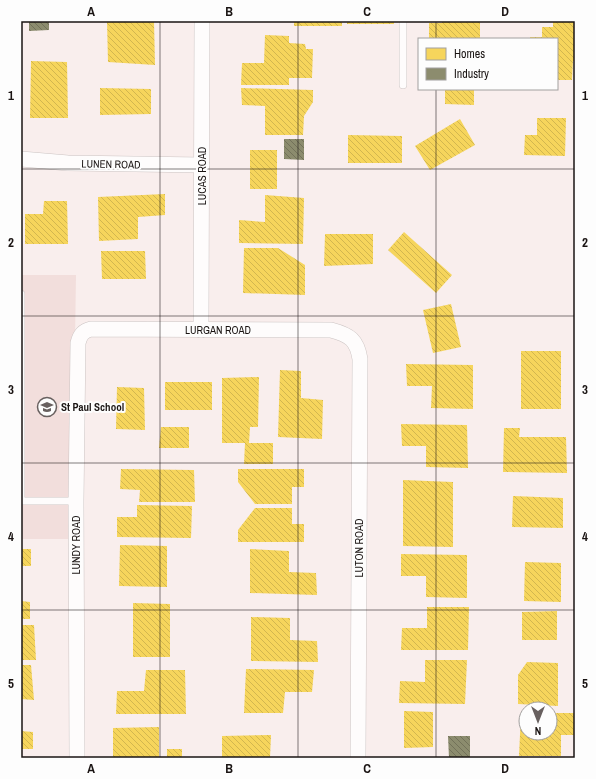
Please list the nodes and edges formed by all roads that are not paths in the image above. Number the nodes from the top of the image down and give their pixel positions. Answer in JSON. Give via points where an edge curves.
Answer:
{"nodes":[{"id":1,"x":202,"y":21,"type":"edge"},
{"id":2,"x":403,"y":21,"type":"edge"},
{"id":3,"x":403,"y":85,"type":"dead end"},
{"id":4,"x":21,"y":159,"type":"edge"},
{"id":5,"x":202,"y":165,"type":"junction"},
{"id":6,"x":21,"y":294,"type":"edge"},
{"id":7,"x":201,"y":330,"type":"junction"},
{"id":8,"x":82,"y":334,"type":"joint"},
{"id":9,"x":353,"y":340,"type":"joint"},
{"id":10,"x":21,"y":425,"type":"edge"},
{"id":11,"x":21,"y":501,"type":"edge"},
{"id":12,"x":76,"y":501,"type":"junction"},
{"id":13,"x":77,"y":758,"type":"edge"},
{"id":14,"x":358,"y":758,"type":"edge"}],
"edges":[{"from":1,"to":5,"type":"street","name":"LUCAS ROAD"},
{"from":2,"to":3,"type":"lane"},
{"from":4,"to":5,"type":"street","name":"LUNEN ROAD","via":[[68,163]]},
{"from":5,"to":7,"type":"street","name":"LUCAS ROAD"},
{"from":6,"to":10,"type":"lane"},
{"from":7,"to":8,"type":"street","name":"LURGAN ROAD","via":[[91,329]]},
{"from":7,"to":9,"type":"street","name":"LURGAN ROAD","via":[[331,330]]},
{"from":8,"to":12,"type":"street","name":"LUNDY ROAD","via":[[78,343]]},
{"from":9,"to":14,"type":"street","name":"LUTON ROAD","via":[[360,359]]},
{"from":10,"to":11,"type":"lane"},
{"from":11,"to":12,"type":"lane"},
{"from":12,"to":13,"type":"street","name":"LUNDY ROAD"}]}
